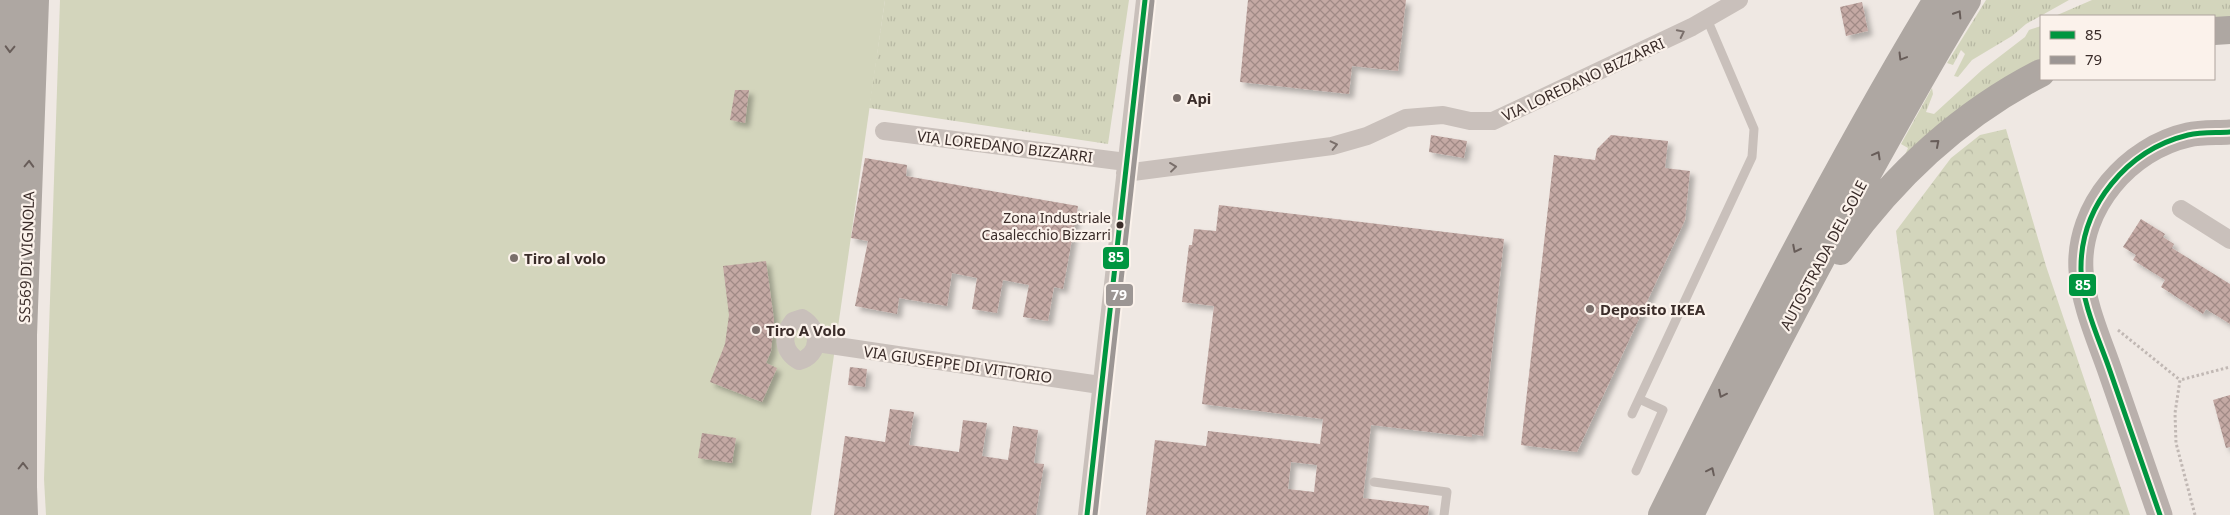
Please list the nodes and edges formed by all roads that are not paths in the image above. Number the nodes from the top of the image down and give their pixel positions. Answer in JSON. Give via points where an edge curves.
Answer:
{"nodes":[{"id":1,"x":12,"y":0,"type":"edge"},
{"id":2,"x":35,"y":0,"type":"edge"},
{"id":3,"x":1145,"y":0,"type":"edge"},
{"id":4,"x":1739,"y":0,"type":"edge"},
{"id":5,"x":1937,"y":0,"type":"edge"},
{"id":6,"x":1967,"y":0,"type":"edge"},
{"id":7,"x":1707,"y":19,"type":"junction"},
{"id":8,"x":2230,"y":30,"type":"edge"},
{"id":9,"x":2215,"y":31,"type":"edge"},
{"id":10,"x":2040,"y":75,"type":"edge"},
{"id":11,"x":884,"y":131,"type":"dead end"},
{"id":12,"x":2230,"y":132,"type":"edge"},
{"id":13,"x":1125,"y":168,"type":"junction"},
{"id":14,"x":2181,"y":209,"type":"dead end"},
{"id":15,"x":2230,"y":240,"type":"edge"},
{"id":16,"x":1779,"y":336,"type":"junction"},
{"id":17,"x":817,"y":343,"type":"dead end"},
{"id":18,"x":1100,"y":385,"type":"junction"},
{"id":19,"x":1639,"y":399,"type":"junction"},
{"id":20,"x":1632,"y":414,"type":"dead end"},
{"id":21,"x":0,"y":471,"type":"edge"},
{"id":22,"x":1636,"y":471,"type":"dead end"},
{"id":23,"x":1374,"y":482,"type":"dead end"},
{"id":24,"x":0,"y":490,"type":"edge"},
{"id":25,"x":2,"y":515,"type":"edge"},
{"id":26,"x":24,"y":515,"type":"edge"},
{"id":27,"x":1087,"y":515,"type":"edge"},
{"id":28,"x":1444,"y":515,"type":"edge"},
{"id":29,"x":1662,"y":515,"type":"edge"},
{"id":30,"x":1690,"y":515,"type":"edge"},
{"id":31,"x":2160,"y":515,"type":"edge"}],
"edges":[{"from":1,"to":21,"type":"highway","name":"SS569 DI VIGNOLA","one_way":true},
{"from":26,"to":2,"type":"highway","name":"SS569 DI VIGNOLA","one_way":true,"via":[[24,334]]},
{"from":3,"to":13,"type":"street"},
{"from":4,"to":7,"type":"street","name":"VIA LOREDANO BIZZARRI"},
{"from":5,"to":29,"type":"highway","name":"AUTOSTRADA DEL SOLE","one_way":true,"via":[[1818,206]]},
{"from":16,"to":6,"type":"highway","name":"AUTOSTRADA DEL SOLE","one_way":true,"via":[[1902,110]]},
{"from":13,"to":7,"type":"street","name":"VIA LOREDANO BIZZARRI","one_way":true,"via":[[1332,146],[1367,136],[1406,118],[1443,115],[1470,121],[1493,121]]},
{"from":7,"to":19,"type":"lane","via":[[1754,129],[1752,157]]},
{"from":8,"to":9,"type":"highway"},
{"from":16,"to":10,"type":"highway","one_way":true,"via":[[1845,244],[1914,163],[1966,119]]},
{"from":11,"to":13,"type":"street","name":"VIA LOREDANO BIZZARRI"},
{"from":12,"to":31,"type":"street","via":[[2189,135],[2136,158],[2097,202],[2085,233],[2081,269],[2089,310]]},
{"from":13,"to":18,"type":"street"},
{"from":14,"to":15,"type":"street"},
{"from":30,"to":16,"type":"highway","name":"AUTOSTRADA DEL SOLE","one_way":true},
{"from":17,"to":18,"type":"street","name":"VIA GIUSEPPE DI VITTORIO"},
{"from":18,"to":27,"type":"street"},
{"from":19,"to":20,"type":"lane"},
{"from":19,"to":22,"type":"lane","via":[[1664,410]]},
{"from":23,"to":28,"type":"lane","via":[[1447,492]]},
{"from":24,"to":25,"type":"highway"}]}
